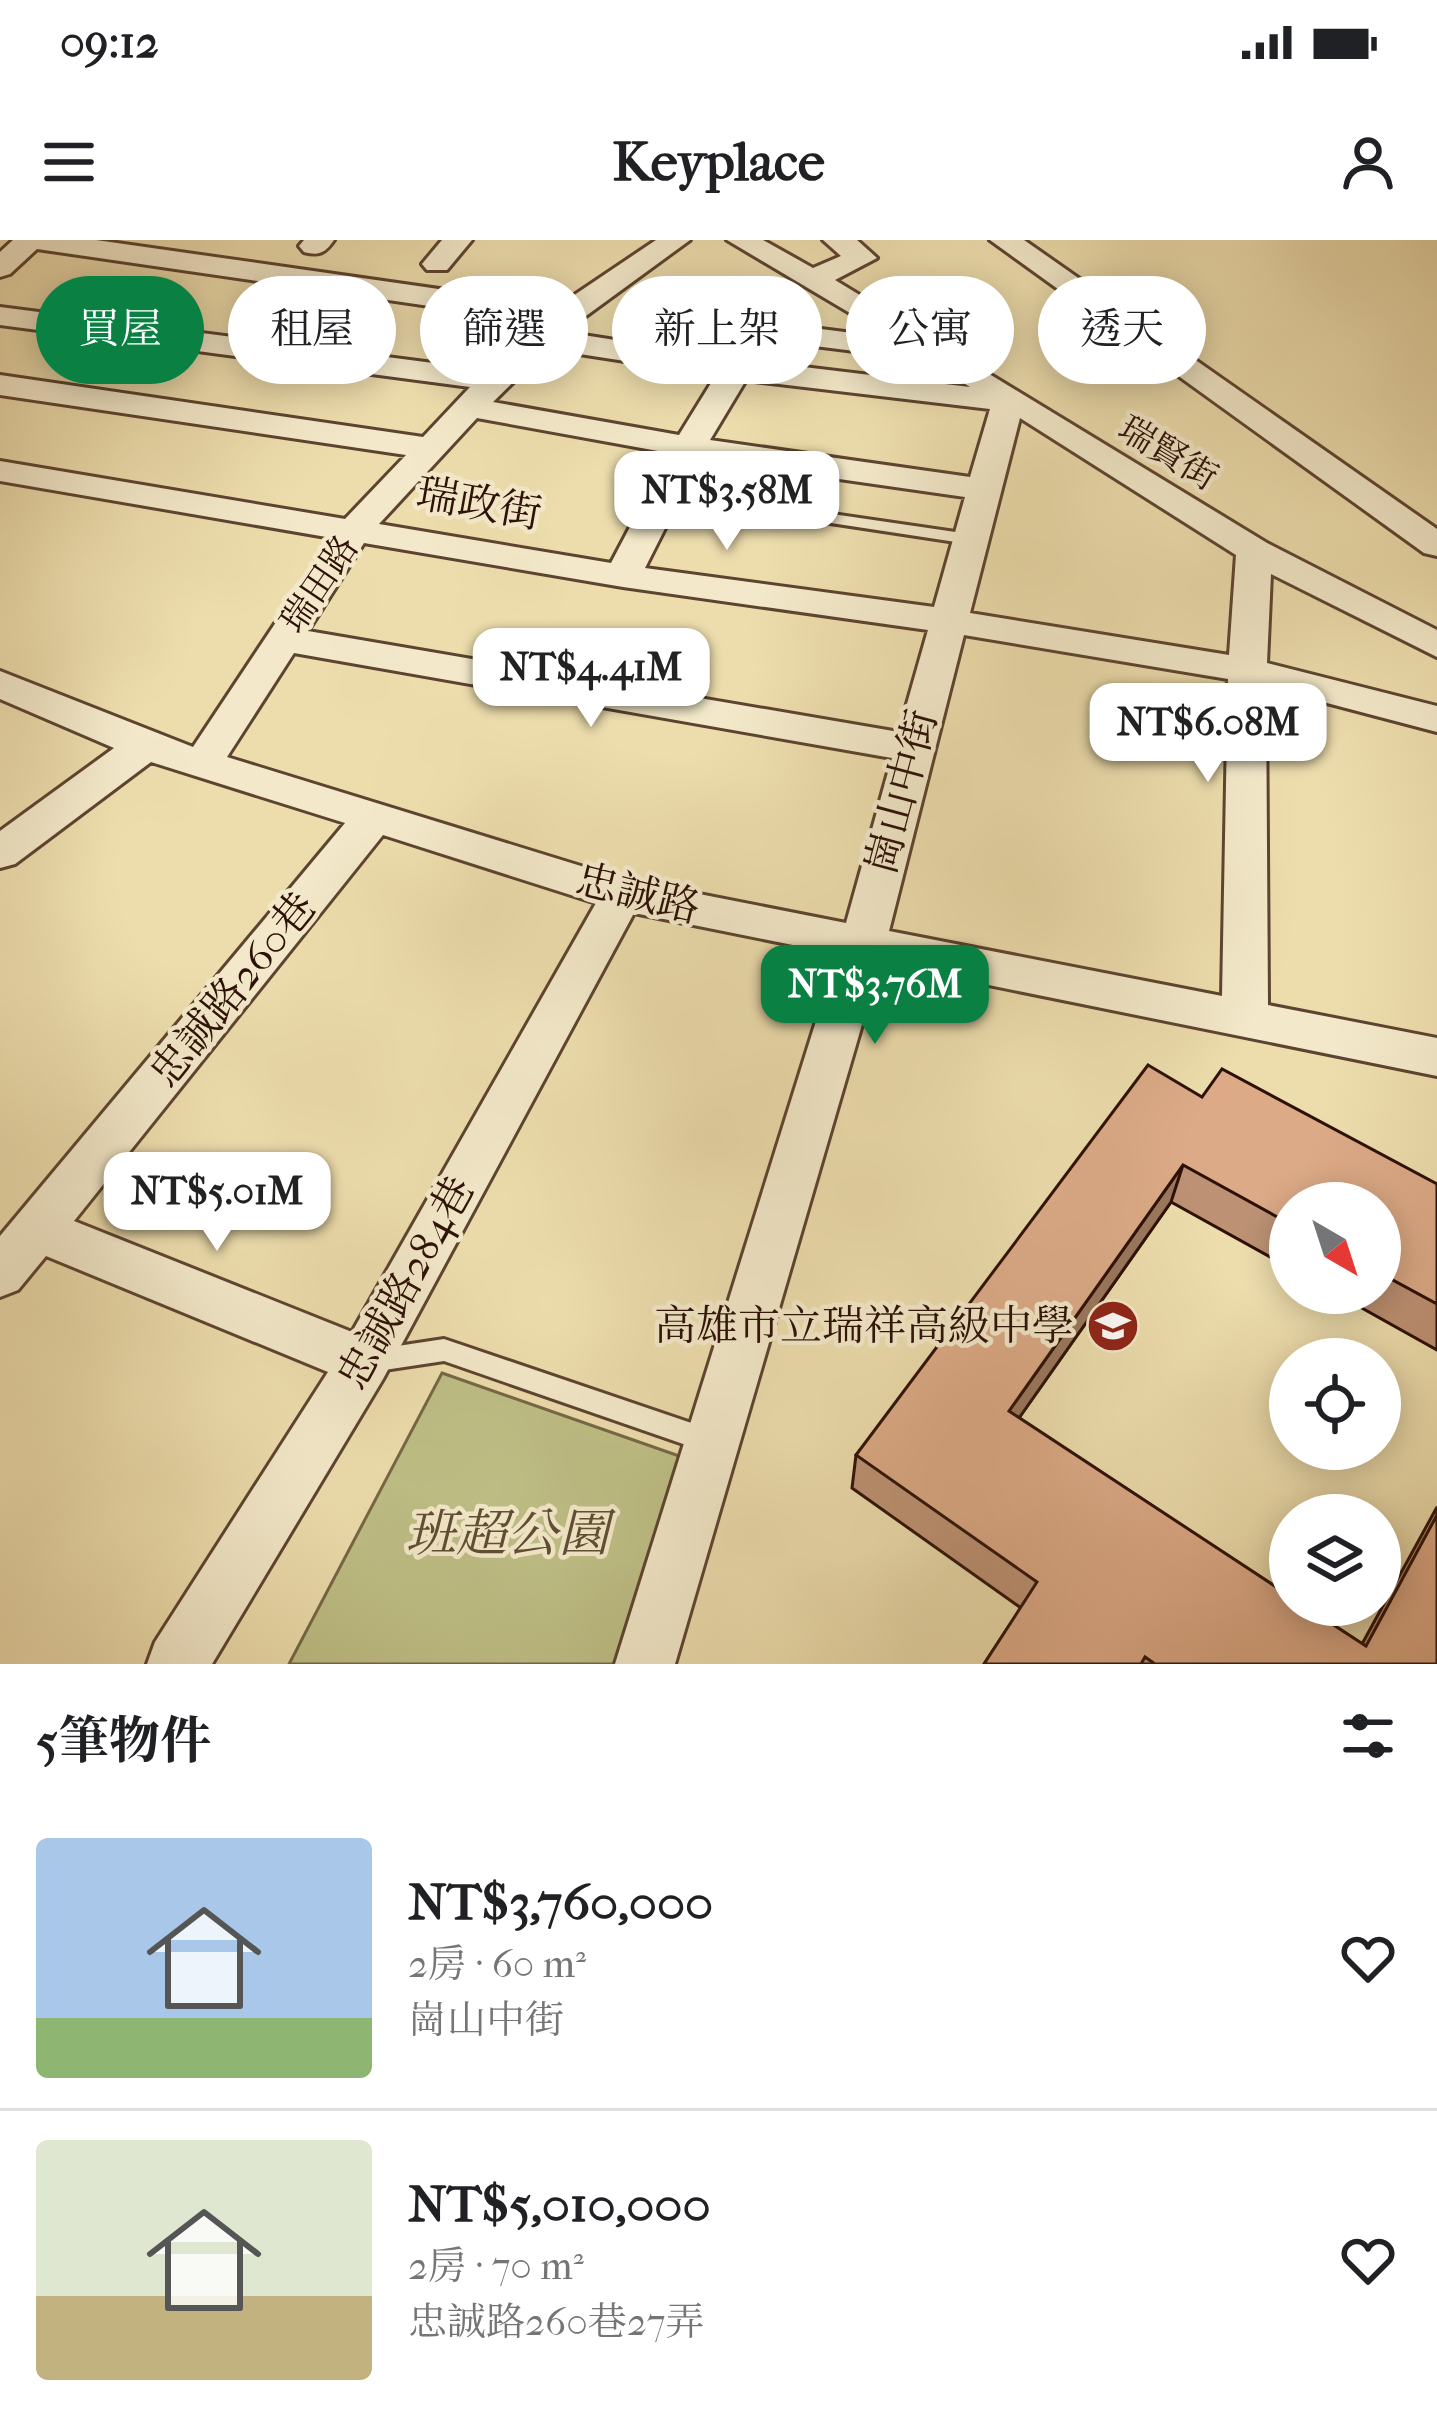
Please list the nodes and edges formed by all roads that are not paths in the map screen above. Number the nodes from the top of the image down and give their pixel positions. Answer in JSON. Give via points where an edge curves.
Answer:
{"nodes":[{"id":1,"x":33,"y":240,"type":"edge"},
{"id":2,"x":457,"y":240,"type":"edge"},
{"id":3,"x":675,"y":240,"type":"edge"},
{"id":4,"x":742,"y":240,"type":"edge"},
{"id":5,"x":838,"y":240,"type":"edge"},
{"id":6,"x":1005,"y":240,"type":"edge"},
{"id":7,"x":436,"y":264,"type":"dead end"},
{"id":8,"x":0,"y":268,"type":"edge"},
{"id":9,"x":810,"y":276,"type":"edge"},
{"id":10,"x":819,"y":276,"type":"edge"},
{"id":11,"x":588,"y":302,"type":"edge"},
{"id":12,"x":420,"y":305,"type":"edge"},
{"id":13,"x":0,"y":316,"type":"edge"},
{"id":14,"x":420,"y":371,"type":"edge"},
{"id":15,"x":822,"y":379,"type":"edge"},
{"id":16,"x":491,"y":384,"type":"edge"},
{"id":17,"x":727,"y":384,"type":"edge"},
{"id":18,"x":983,"y":384,"type":"edge"},
{"id":19,"x":0,"y":385,"type":"edge"},
{"id":20,"x":1008,"y":401,"type":"junction"},
{"id":21,"x":468,"y":407,"type":"junction"},
{"id":22,"x":689,"y":447,"type":"junction"},
{"id":23,"x":430,"y":448,"type":"junction"},
{"id":24,"x":0,"y":471,"type":"edge"},
{"id":25,"x":982,"y":489,"type":"junction"},
{"id":26,"x":764,"y":509,"type":"dead end"},
{"id":27,"x":356,"y":528,"type":"junction"},
{"id":28,"x":969,"y":539,"type":"junction"},
{"id":29,"x":1437,"y":545,"type":"edge"},
{"id":30,"x":1254,"y":551,"type":"junction"},
{"id":31,"x":623,"y":576,"type":"junction"},
{"id":32,"x":948,"y":621,"type":"junction"},
{"id":33,"x":283,"y":639,"type":"junction"},
{"id":34,"x":1437,"y":645,"type":"edge"},
{"id":35,"x":1247,"y":670,"type":"junction"},
{"id":36,"x":0,"y":684,"type":"edge"},
{"id":37,"x":1437,"y":719,"type":"edge"},
{"id":38,"x":145,"y":746,"type":"junction"},
{"id":39,"x":913,"y":748,"type":"junction"},
{"id":40,"x":205,"y":761,"type":"junction"},
{"id":41,"x":375,"y":816,"type":"junction"},
{"id":42,"x":0,"y":853,"type":"edge"},
{"id":43,"x":622,"y":895,"type":"junction"},
{"id":44,"x":864,"y":940,"type":"junction"},
{"id":45,"x":1245,"y":1022,"type":"junction"},
{"id":46,"x":1437,"y":1057,"type":"edge"},
{"id":47,"x":37,"y":1229,"type":"junction"},
{"id":48,"x":0,"y":1274,"type":"edge"},
{"id":49,"x":364,"y":1362,"type":"junction"},
{"id":50,"x":712,"y":1442,"type":"junction"},
{"id":51,"x":177,"y":1664,"type":"edge"},
{"id":52,"x":645,"y":1664,"type":"edge"}],
"edges":[{"from":1,"to":8,"type":"street"},
{"from":1,"to":12,"type":"street"},
{"from":2,"to":7,"type":"street"},
{"from":3,"to":11,"type":"street","name":"瑞田路"},
{"from":4,"to":9,"type":"street","name":"瑞賢街"},
{"from":5,"to":10,"type":"street","via":[[862,258]]},
{"from":6,"to":29,"type":"street"},
{"from":13,"to":14,"type":"street"},
{"from":15,"to":20,"type":"street"},
{"from":16,"to":21,"type":"street","name":"瑞田路"},
{"from":17,"to":22,"type":"street"},
{"from":18,"to":20,"type":"street","name":"瑞賢街"},
{"from":19,"to":23,"type":"street"},
{"from":20,"to":25,"type":"street","name":"崗山中街"},
{"from":20,"to":30,"type":"street","name":"瑞賢街"},
{"from":21,"to":22,"type":"street"},
{"from":21,"to":23,"type":"street","name":"瑞田路"},
{"from":22,"to":25,"type":"street"},
{"from":22,"to":31,"type":"street"},
{"from":23,"to":27,"type":"street","name":"瑞田路"},
{"from":24,"to":27,"type":"street","name":"瑞政街"},
{"from":25,"to":28,"type":"street","name":"崗山中街"},
{"from":26,"to":28,"type":"lane"},
{"from":27,"to":31,"type":"street","name":"瑞政街"},
{"from":27,"to":33,"type":"street","name":"瑞田路"},
{"from":28,"to":32,"type":"street","name":"崗山中街"},
{"from":30,"to":34,"type":"street","name":"瑞賢街"},
{"from":30,"to":35,"type":"street"},
{"from":31,"to":32,"type":"street","name":"瑞政街"},
{"from":32,"to":35,"type":"street","name":"瑞政街"},
{"from":32,"to":39,"type":"street","name":"崗山中街"},
{"from":33,"to":39,"type":"street"},
{"from":33,"to":40,"type":"street","name":"瑞田路"},
{"from":35,"to":37,"type":"street","name":"瑞政街"},
{"from":35,"to":45,"type":"street"},
{"from":36,"to":38,"type":"street","name":"忠誠路"},
{"from":38,"to":40,"type":"street","name":"忠誠路"},
{"from":38,"to":42,"type":"street"},
{"from":39,"to":44,"type":"street","name":"崗山中街"},
{"from":40,"to":41,"type":"street","name":"忠誠路"},
{"from":41,"to":43,"type":"street","name":"忠誠路"},
{"from":41,"to":47,"type":"street","name":"忠誠路260巷"},
{"from":43,"to":44,"type":"street","name":"忠誠路"},
{"from":43,"to":49,"type":"street","name":"忠誠路284巷"},
{"from":44,"to":45,"type":"street","name":"忠誠路"},
{"from":44,"to":50,"type":"street","name":"崗山中街"},
{"from":45,"to":46,"type":"street","name":"忠誠路"},
{"from":47,"to":48,"type":"street","name":"忠誠路260巷"},
{"from":47,"to":49,"type":"street"},
{"from":49,"to":50,"type":"lane","via":[[445,1350]]},
{"from":49,"to":51,"type":"street","name":"忠誠路284巷"},
{"from":50,"to":52,"type":"street","name":"崗山中街"}]}
